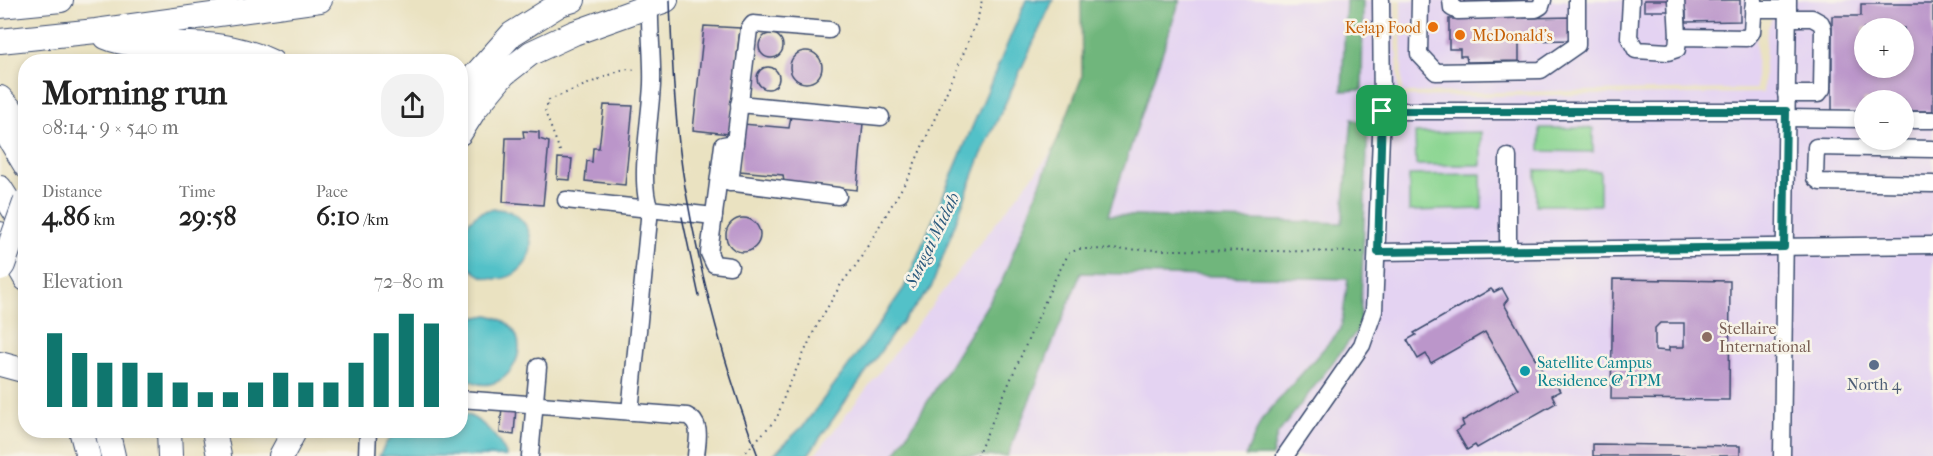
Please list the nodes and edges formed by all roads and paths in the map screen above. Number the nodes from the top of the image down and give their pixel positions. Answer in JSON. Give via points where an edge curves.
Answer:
{"nodes":[{"id":1,"x":61,"y":0,"type":"edge"},
{"id":2,"x":320,"y":0,"type":"edge"},
{"id":3,"x":573,"y":0,"type":"edge"},
{"id":4,"x":982,"y":0,"type":"edge"},
{"id":5,"x":1382,"y":0,"type":"edge"},
{"id":6,"x":1420,"y":0,"type":"edge"},
{"id":7,"x":1451,"y":0,"type":"edge"},
{"id":8,"x":1543,"y":0,"type":"edge"},
{"id":9,"x":1577,"y":0,"type":"edge"},
{"id":10,"x":1631,"y":0,"type":"edge"},
{"id":11,"x":1676,"y":0,"type":"edge"},
{"id":12,"x":658,"y":2,"type":"edge"},
{"id":13,"x":1754,"y":4,"type":"edge"},
{"id":14,"x":0,"y":6,"type":"edge"},
{"id":15,"x":1788,"y":9,"type":"edge"},
{"id":16,"x":829,"y":30,"type":"dead end"},
{"id":17,"x":96,"y":31,"type":"junction"},
{"id":18,"x":1678,"y":37,"type":"junction"},
{"id":19,"x":0,"y":41,"type":"edge"},
{"id":20,"x":253,"y":54,"type":"edge"},
{"id":21,"x":652,"y":81,"type":"junction"},
{"id":22,"x":468,"y":83,"type":"edge"},
{"id":23,"x":1786,"y":94,"type":"junction"},
{"id":24,"x":0,"y":98,"type":"edge"},
{"id":25,"x":740,"y":104,"type":"junction"},
{"id":26,"x":1382,"y":111,"type":"junction"},
{"id":27,"x":1786,"y":115,"type":"junction"},
{"id":28,"x":18,"y":117,"type":"edge"},
{"id":29,"x":881,"y":117,"type":"dead end"},
{"id":30,"x":1854,"y":118,"type":"edge"},
{"id":31,"x":468,"y":120,"type":"edge"},
{"id":32,"x":1914,"y":120,"type":"edge"},
{"id":33,"x":1933,"y":120,"type":"edge"},
{"id":34,"x":0,"y":123,"type":"edge"},
{"id":35,"x":1933,"y":149,"type":"edge"},
{"id":36,"x":560,"y":151,"type":"dead end"},
{"id":37,"x":18,"y":153,"type":"edge"},
{"id":38,"x":1508,"y":157,"type":"dead end"},
{"id":39,"x":724,"y":182,"type":"junction"},
{"id":40,"x":1933,"y":184,"type":"edge"},
{"id":41,"x":838,"y":196,"type":"dead end"},
{"id":42,"x":14,"y":198,"type":"edge"},
{"id":43,"x":566,"y":200,"type":"dead end"},
{"id":44,"x":650,"y":208,"type":"junction"},
{"id":45,"x":714,"y":216,"type":"junction"},
{"id":46,"x":0,"y":234,"type":"edge"},
{"id":47,"x":1933,"y":245,"type":"edge"},
{"id":48,"x":1784,"y":247,"type":"junction"},
{"id":49,"x":1508,"y":250,"type":"junction"},
{"id":50,"x":1378,"y":252,"type":"junction"},
{"id":51,"x":18,"y":265,"type":"edge"},
{"id":52,"x":730,"y":266,"type":"dead end"},
{"id":53,"x":0,"y":269,"type":"edge"},
{"id":54,"x":0,"y":364,"type":"edge"},
{"id":55,"x":538,"y":367,"type":"dead end"},
{"id":56,"x":18,"y":369,"type":"edge"},
{"id":57,"x":468,"y":400,"type":"edge"},
{"id":58,"x":534,"y":405,"type":"junction"},
{"id":59,"x":630,"y":412,"type":"junction"},
{"id":60,"x":83,"y":438,"type":"edge"},
{"id":61,"x":109,"y":438,"type":"edge"},
{"id":62,"x":169,"y":438,"type":"edge"},
{"id":63,"x":216,"y":438,"type":"edge"},
{"id":64,"x":291,"y":438,"type":"edge"},
{"id":65,"x":368,"y":438,"type":"edge"},
{"id":66,"x":88,"y":456,"type":"edge"},
{"id":67,"x":113,"y":456,"type":"edge"},
{"id":68,"x":170,"y":456,"type":"edge"},
{"id":69,"x":219,"y":456,"type":"edge"},
{"id":70,"x":281,"y":456,"type":"edge"},
{"id":71,"x":367,"y":456,"type":"edge"},
{"id":72,"x":530,"y":456,"type":"edge"},
{"id":73,"x":696,"y":456,"type":"edge"},
{"id":74,"x":742,"y":456,"type":"edge"},
{"id":75,"x":977,"y":456,"type":"edge"},
{"id":76,"x":1285,"y":456,"type":"edge"},
{"id":77,"x":1782,"y":456,"type":"edge"}],
"edges":[{"from":1,"to":14,"type":"highway"},
{"from":2,"to":17,"type":"highway"},
{"from":3,"to":22,"type":"highway","via":[[512,34]]},
{"from":4,"to":74,"type":"path","via":[[960,62],[909,176],[815,329],[777,418]]},
{"from":5,"to":26,"type":"street"},
{"from":6,"to":9,"type":"street","via":[[1419,54],[1436,72],[1541,70],[1577,45]]},
{"from":7,"to":8,"type":"street","via":[[1452,8],[1458,11],[1536,9]]},
{"from":10,"to":18,"type":"street","via":[[1629,37],[1636,50],[1668,52],[1677,49]]},
{"from":11,"to":18,"type":"street"},
{"from":12,"to":21,"type":"street","via":[[649,29]]},
{"from":12,"to":31,"type":"highway","via":[[531,53],[504,74]]},
{"from":13,"to":15,"type":"street"},
{"from":13,"to":18,"type":"street","via":[[1752,32],[1747,38]]},
{"from":15,"to":23,"type":"street"},
{"from":15,"to":23,"type":"street","via":[[1821,23],[1822,89],[1818,94]]},
{"from":16,"to":25,"type":"street","via":[[753,24],[748,34]]},
{"from":17,"to":19,"type":"highway"},
{"from":17,"to":20,"type":"highway","via":[[118,41],[219,46]]},
{"from":21,"to":36,"type":"path","via":[[639,71],[624,69],[549,100],[545,112]]},
{"from":21,"to":44,"type":"street","via":[[644,190]]},
{"from":23,"to":27,"type":"street"},
{"from":24,"to":28,"type":"highway"},
{"from":25,"to":29,"type":"street"},
{"from":25,"to":39,"type":"street","via":[[735,143],[723,145]]},
{"from":26,"to":27,"type":"street"},
{"from":26,"to":50,"type":"street"},
{"from":27,"to":30,"type":"street"},
{"from":27,"to":48,"type":"street"},
{"from":32,"to":33,"type":"street"},
{"from":34,"to":37,"type":"highway"},
{"from":35,"to":40,"type":"street","via":[[1816,147],[1815,178],[1820,182]]},
{"from":38,"to":49,"type":"street"},
{"from":39,"to":41,"type":"street"},
{"from":39,"to":45,"type":"street"},
{"from":42,"to":53,"type":"highway","bridge":true},
{"from":43,"to":44,"type":"street"},
{"from":44,"to":45,"type":"street"},
{"from":44,"to":59,"type":"street"},
{"from":45,"to":52,"type":"street","via":[[709,253],[714,264]]},
{"from":46,"to":51,"type":"highway"},
{"from":47,"to":48,"type":"street"},
{"from":48,"to":49,"type":"street"},
{"from":48,"to":77,"type":"street"},
{"from":49,"to":50,"type":"street"},
{"from":50,"to":75,"type":"path","via":[[1079,249],[1069,253]]},
{"from":50,"to":76,"type":"street","via":[[1374,311],[1362,345]]},
{"from":54,"to":56,"type":"highway"},
{"from":55,"to":58,"type":"street"},
{"from":57,"to":58,"type":"street"},
{"from":58,"to":59,"type":"street"},
{"from":58,"to":72,"type":"street"},
{"from":59,"to":73,"type":"street","via":[[692,418],[698,430]]},
{"from":60,"to":66,"type":"highway"},
{"from":61,"to":67,"type":"highway"},
{"from":62,"to":68,"type":"highway"},
{"from":63,"to":69,"type":"highway"},
{"from":64,"to":70,"type":"highway"},
{"from":65,"to":71,"type":"street"}]}
